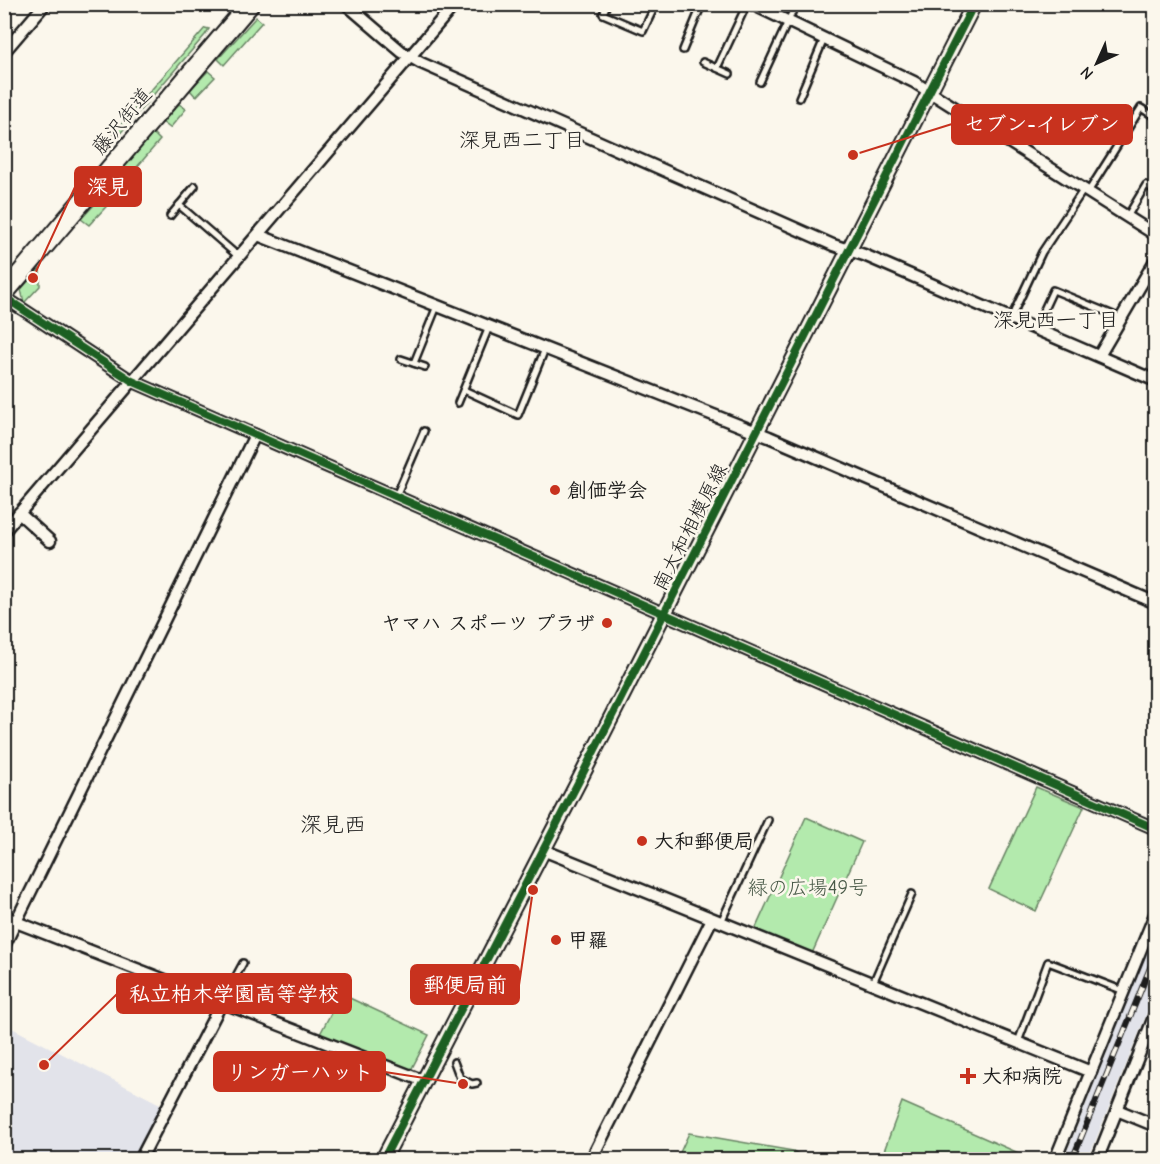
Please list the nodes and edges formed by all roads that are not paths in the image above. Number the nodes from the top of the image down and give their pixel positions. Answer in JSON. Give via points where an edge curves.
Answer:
{"nodes":[{"id":1,"x":45,"y":4,"type":"edge"},
{"id":2,"x":250,"y":4,"type":"edge"},
{"id":3,"x":346,"y":4,"type":"edge"},
{"id":4,"x":455,"y":4,"type":"edge"},
{"id":5,"x":607,"y":4,"type":"edge"},
{"id":6,"x":656,"y":4,"type":"edge"},
{"id":7,"x":702,"y":4,"type":"edge"},
{"id":8,"x":747,"y":4,"type":"edge"},
{"id":9,"x":752,"y":4,"type":"edge"},
{"id":10,"x":796,"y":4,"type":"edge"},
{"id":11,"x":974,"y":4,"type":"edge"},
{"id":12,"x":788,"y":22,"type":"junction"},
{"id":13,"x":825,"y":38,"type":"junction"},
{"id":14,"x":683,"y":50,"type":"dead end"},
{"id":15,"x":4,"y":52,"type":"edge"},
{"id":16,"x":410,"y":58,"type":"junction"},
{"id":17,"x":703,"y":62,"type":"dead end"},
{"id":18,"x":717,"y":68,"type":"junction"},
{"id":19,"x":730,"y":74,"type":"dead end"},
{"id":20,"x":760,"y":82,"type":"dead end"},
{"id":21,"x":929,"y":92,"type":"junction"},
{"id":22,"x":799,"y":98,"type":"dead end"},
{"id":23,"x":1155,"y":117,"type":"edge"},
{"id":24,"x":195,"y":186,"type":"dead end"},
{"id":25,"x":1086,"y":191,"type":"junction"},
{"id":26,"x":1155,"y":191,"type":"edge"},
{"id":27,"x":179,"y":205,"type":"junction"},
{"id":28,"x":170,"y":216,"type":"dead end"},
{"id":29,"x":1127,"y":217,"type":"junction"},
{"id":30,"x":258,"y":234,"type":"junction"},
{"id":31,"x":1155,"y":234,"type":"edge"},
{"id":32,"x":849,"y":250,"type":"junction"},
{"id":33,"x":239,"y":257,"type":"junction"},
{"id":34,"x":1155,"y":259,"type":"edge"},
{"id":35,"x":4,"y":295,"type":"edge"},
{"id":36,"x":438,"y":305,"type":"junction"},
{"id":37,"x":1011,"y":318,"type":"junction"},
{"id":38,"x":1121,"y":318,"type":"junction"},
{"id":39,"x":489,"y":327,"type":"junction"},
{"id":40,"x":1035,"y":329,"type":"junction"},
{"id":41,"x":545,"y":349,"type":"junction"},
{"id":42,"x":1098,"y":356,"type":"junction"},
{"id":43,"x":401,"y":359,"type":"dead end"},
{"id":44,"x":414,"y":363,"type":"junction"},
{"id":45,"x":425,"y":367,"type":"dead end"},
{"id":46,"x":132,"y":381,"type":"junction"},
{"id":47,"x":1155,"y":381,"type":"edge"},
{"id":48,"x":464,"y":390,"type":"junction"},
{"id":49,"x":458,"y":403,"type":"dead end"},
{"id":50,"x":424,"y":431,"type":"dead end"},
{"id":51,"x":757,"y":432,"type":"junction"},
{"id":52,"x":255,"y":435,"type":"junction"},
{"id":53,"x":396,"y":496,"type":"junction"},
{"id":54,"x":19,"y":513,"type":"junction"},
{"id":55,"x":4,"y":531,"type":"edge"},
{"id":56,"x":50,"y":541,"type":"dead end"},
{"id":57,"x":1155,"y":603,"type":"edge"},
{"id":58,"x":664,"y":614,"type":"junction"},
{"id":59,"x":768,"y":820,"type":"dead end"},
{"id":60,"x":1155,"y":829,"type":"edge"},
{"id":61,"x":543,"y":850,"type":"junction"},
{"id":62,"x":912,"y":894,"type":"dead end"},
{"id":63,"x":1155,"y":912,"type":"edge"},
{"id":64,"x":4,"y":915,"type":"edge"},
{"id":65,"x":717,"y":921,"type":"junction"},
{"id":66,"x":16,"y":922,"type":"junction"},
{"id":67,"x":4,"y":946,"type":"edge"},
{"id":68,"x":243,"y":963,"type":"dead end"},
{"id":69,"x":872,"y":984,"type":"junction"},
{"id":70,"x":1124,"y":991,"type":"junction"},
{"id":71,"x":222,"y":1002,"type":"junction"},
{"id":72,"x":1155,"y":1012,"type":"edge"},
{"id":73,"x":1017,"y":1043,"type":"junction"},
{"id":74,"x":454,"y":1062,"type":"dead end"},
{"id":75,"x":1091,"y":1072,"type":"junction"},
{"id":76,"x":424,"y":1082,"type":"junction"},
{"id":77,"x":477,"y":1083,"type":"dead end"},
{"id":78,"x":1117,"y":1110,"type":"junction"},
{"id":79,"x":1155,"y":1126,"type":"edge"},
{"id":80,"x":140,"y":1160,"type":"edge"},
{"id":81,"x":383,"y":1160,"type":"edge"},
{"id":82,"x":591,"y":1160,"type":"edge"},
{"id":83,"x":1055,"y":1160,"type":"edge"},
{"id":84,"x":1097,"y":1160,"type":"edge"}],
"edges":[{"from":1,"to":15,"type":"street"},
{"from":2,"to":35,"type":"highway","name":"藤沢街道"},
{"from":3,"to":16,"type":"street"},
{"from":4,"to":16,"type":"street"},
{"from":5,"to":6,"type":"lane","via":[[603,14],[643,32]]},
{"from":7,"to":14,"type":"lane"},
{"from":8,"to":18,"type":"lane"},
{"from":9,"to":12,"type":"street"},
{"from":10,"to":12,"type":"lane"},
{"from":11,"to":21,"type":"street","name":"南大和相模原線"},
{"from":12,"to":13,"type":"street"},
{"from":12,"to":20,"type":"lane"},
{"from":13,"to":21,"type":"street"},
{"from":13,"to":22,"type":"lane"},
{"from":16,"to":30,"type":"street"},
{"from":16,"to":32,"type":"street"},
{"from":17,"to":18,"type":"lane"},
{"from":18,"to":19,"type":"lane"},
{"from":21,"to":25,"type":"street"},
{"from":21,"to":32,"type":"street","name":"南大和相模原線"},
{"from":23,"to":25,"type":"lane","via":[[1141,108]]},
{"from":24,"to":27,"type":"lane"},
{"from":25,"to":29,"type":"street"},
{"from":25,"to":37,"type":"lane","via":[[1042,252]]},
{"from":26,"to":29,"type":"lane","via":[[1146,185]]},
{"from":27,"to":28,"type":"lane"},
{"from":27,"to":33,"type":"lane"},
{"from":29,"to":31,"type":"street"},
{"from":30,"to":33,"type":"street"},
{"from":30,"to":36,"type":"street"},
{"from":32,"to":37,"type":"street"},
{"from":32,"to":51,"type":"street","name":"南大和相模原線"},
{"from":33,"to":46,"type":"street"},
{"from":34,"to":38,"type":"street"},
{"from":35,"to":46,"type":"street"},
{"from":36,"to":39,"type":"street"},
{"from":36,"to":44,"type":"lane"},
{"from":37,"to":40,"type":"street"},
{"from":38,"to":40,"type":"lane","via":[[1053,290]]},
{"from":38,"to":42,"type":"street"},
{"from":39,"to":41,"type":"street"},
{"from":39,"to":48,"type":"lane"},
{"from":40,"to":42,"type":"street"},
{"from":41,"to":48,"type":"lane","via":[[518,415]]},
{"from":41,"to":51,"type":"street"},
{"from":42,"to":47,"type":"street"},
{"from":43,"to":44,"type":"lane"},
{"from":44,"to":45,"type":"lane"},
{"from":46,"to":52,"type":"street"},
{"from":46,"to":54,"type":"street"},
{"from":48,"to":49,"type":"lane"},
{"from":50,"to":53,"type":"lane"},
{"from":51,"to":57,"type":"street"},
{"from":51,"to":58,"type":"street","name":"南大和相模原線"},
{"from":52,"to":53,"type":"street"},
{"from":52,"to":66,"type":"street"},
{"from":53,"to":58,"type":"street"},
{"from":54,"to":55,"type":"street"},
{"from":54,"to":56,"type":"street"},
{"from":58,"to":60,"type":"street"},
{"from":58,"to":61,"type":"street","name":"南大和相模原線"},
{"from":59,"to":65,"type":"lane"},
{"from":61,"to":65,"type":"street"},
{"from":61,"to":76,"type":"street","name":"南大和相模原線"},
{"from":62,"to":69,"type":"lane"},
{"from":63,"to":70,"type":"street"},
{"from":64,"to":66,"type":"street"},
{"from":65,"to":69,"type":"street"},
{"from":65,"to":82,"type":"street"},
{"from":66,"to":67,"type":"street"},
{"from":66,"to":71,"type":"street"},
{"from":68,"to":71,"type":"lane"},
{"from":69,"to":73,"type":"street"},
{"from":70,"to":73,"type":"lane","via":[[1048,962]]},
{"from":70,"to":75,"type":"street"},
{"from":71,"to":76,"type":"street"},
{"from":71,"to":80,"type":"street"},
{"from":72,"to":78,"type":"street"},
{"from":73,"to":75,"type":"street"},
{"from":74,"to":77,"type":"lane","via":[[460,1078]]},
{"from":75,"to":83,"type":"street"},
{"from":76,"to":81,"type":"street","name":"南大和相模原線"},
{"from":78,"to":79,"type":"street"},
{"from":78,"to":84,"type":"street"}]}
